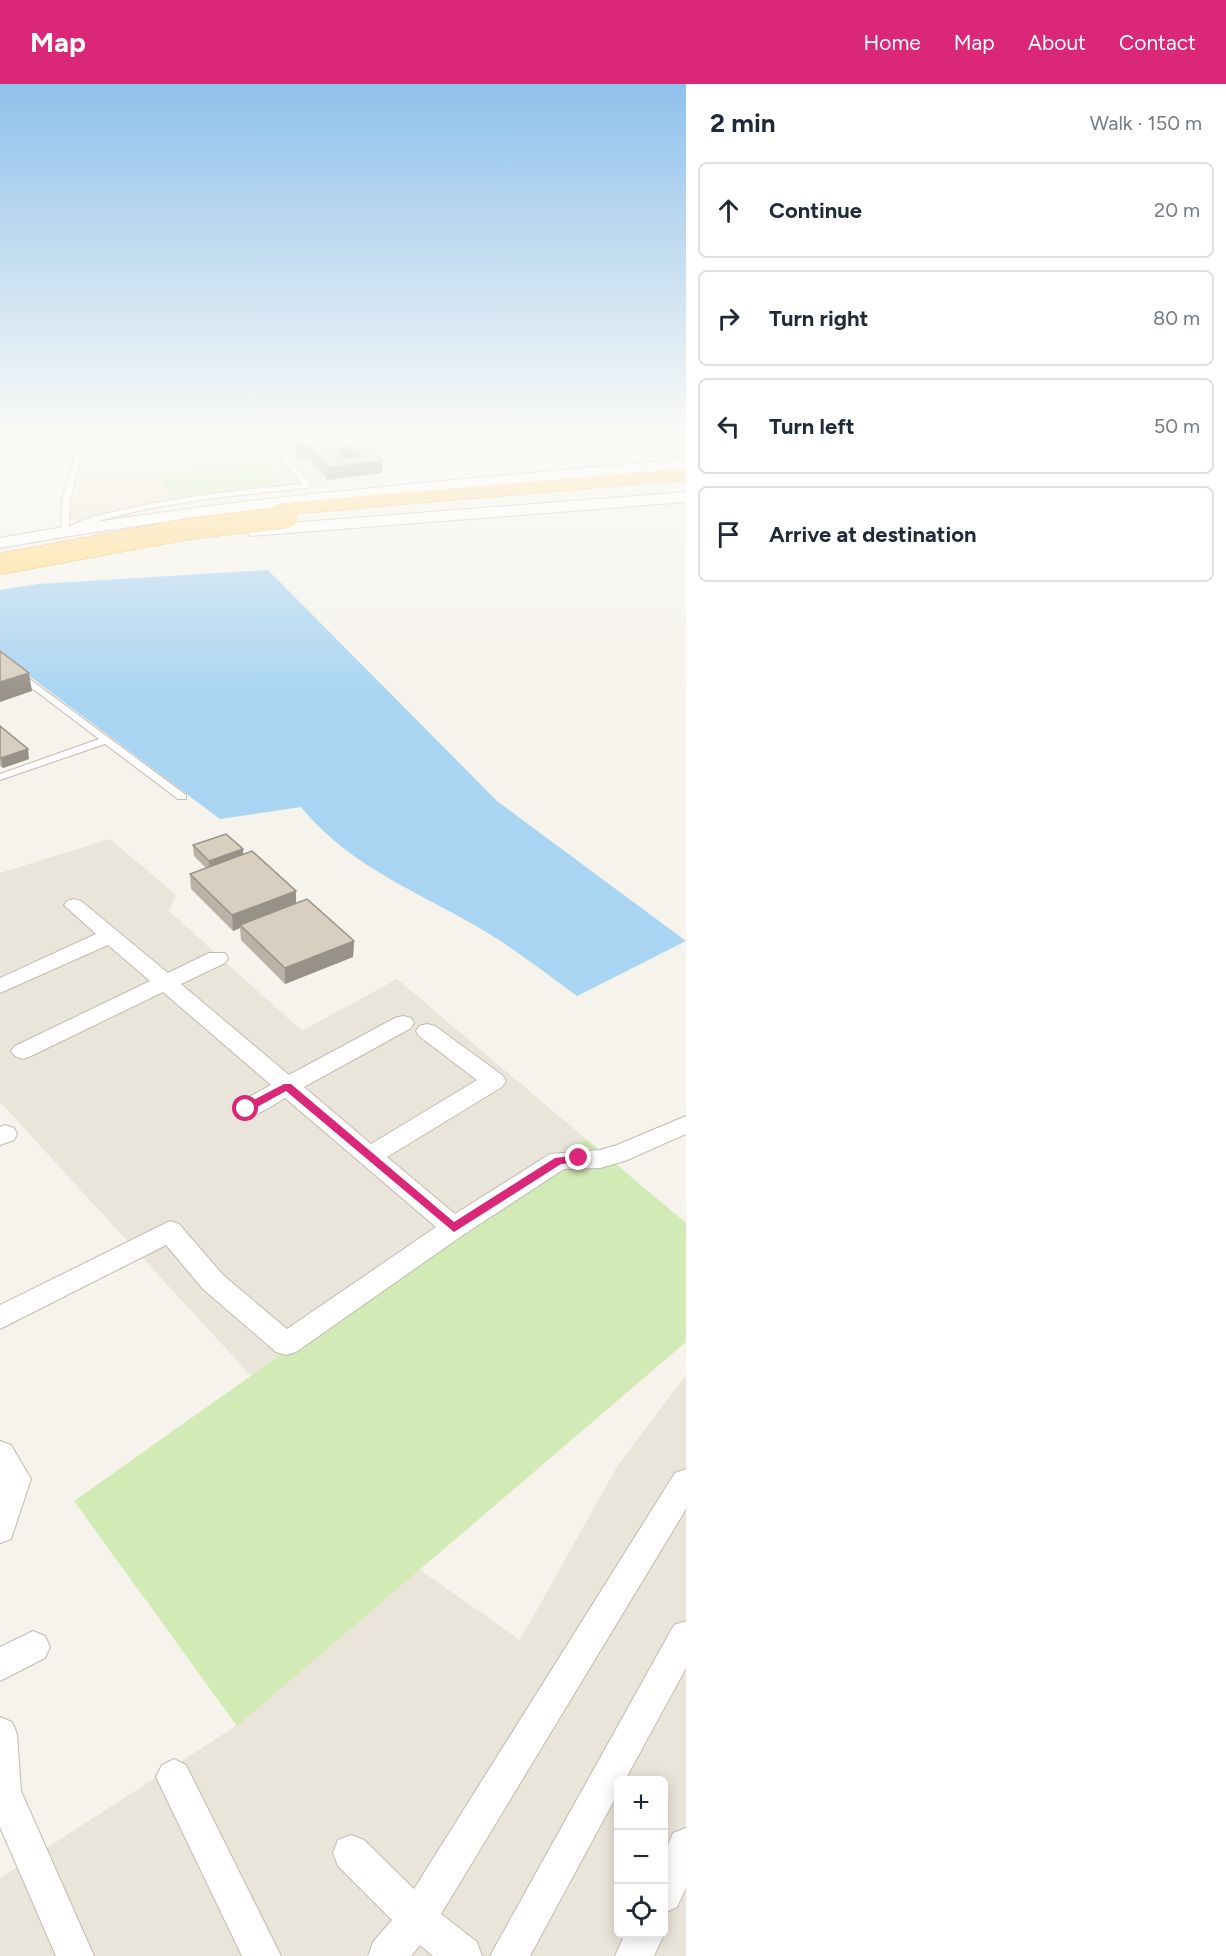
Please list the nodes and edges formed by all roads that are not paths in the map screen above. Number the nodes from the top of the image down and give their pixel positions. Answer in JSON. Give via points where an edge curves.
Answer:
{"nodes":[{"id":1,"x":68,"y":523,"type":"edge"},
{"id":2,"x":83,"y":523,"type":"edge"},
{"id":3,"x":114,"y":523,"type":"edge"},
{"id":4,"x":166,"y":523,"type":"edge"},
{"id":5,"x":222,"y":523,"type":"edge"},
{"id":6,"x":227,"y":523,"type":"edge"},
{"id":7,"x":347,"y":523,"type":"edge"},
{"id":8,"x":68,"y":530,"type":"junction"},
{"id":9,"x":236,"y":532,"type":"junction"},
{"id":10,"x":0,"y":543,"type":"edge"},
{"id":11,"x":0,"y":554,"type":"edge"},
{"id":12,"x":0,"y":564,"type":"edge"},
{"id":13,"x":0,"y":572,"type":"edge"},
{"id":14,"x":0,"y":660,"type":"edge"},
{"id":15,"x":106,"y":740,"type":"junction"},
{"id":16,"x":0,"y":777,"type":"edge"},
{"id":17,"x":182,"y":797,"type":"dead end"},
{"id":18,"x":74,"y":905,"type":"dead end"},
{"id":19,"x":110,"y":936,"type":"junction"},
{"id":20,"x":217,"y":958,"type":"dead end"},
{"id":21,"x":166,"y":983,"type":"junction"},
{"id":22,"x":0,"y":986,"type":"edge"},
{"id":23,"x":403,"y":1023,"type":"dead end"},
{"id":24,"x":427,"y":1031,"type":"dead end"},
{"id":25,"x":23,"y":1051,"type":"dead end"},
{"id":26,"x":287,"y":1086,"type":"junction"},
{"id":27,"x":246,"y":1109,"type":"dead end"},
{"id":28,"x":686,"y":1124,"type":"edge"},
{"id":29,"x":370,"y":1156,"type":"junction"},
{"id":30,"x":454,"y":1228,"type":"junction"},
{"id":31,"x":0,"y":1318,"type":"edge"},
{"id":32,"x":0,"y":1454,"type":"edge"},
{"id":33,"x":686,"y":1482,"type":"edge"},
{"id":34,"x":0,"y":1529,"type":"edge"},
{"id":35,"x":686,"y":1636,"type":"edge"},
{"id":36,"x":33,"y":1647,"type":"dead end"},
{"id":37,"x":0,"y":1665,"type":"edge"},
{"id":38,"x":0,"y":1734,"type":"edge"},
{"id":39,"x":174,"y":1777,"type":"dead end"},
{"id":40,"x":686,"y":1846,"type":"edge"},
{"id":41,"x":351,"y":1853,"type":"dead end"},
{"id":42,"x":668,"y":1884,"type":"edge"},
{"id":43,"x":417,"y":1919,"type":"junction"},
{"id":44,"x":643,"y":1938,"type":"edge"},
{"id":45,"x":75,"y":1956,"type":"edge"},
{"id":46,"x":261,"y":1956,"type":"edge"},
{"id":47,"x":387,"y":1956,"type":"edge"},
{"id":48,"x":463,"y":1956,"type":"edge"},
{"id":49,"x":509,"y":1956,"type":"edge"},
{"id":50,"x":634,"y":1956,"type":"edge"}],
"edges":[{"from":1,"to":8,"type":"lane"},
{"from":2,"to":8,"type":"lane"},
{"from":3,"to":8,"type":"street"},
{"from":4,"to":11,"type":"highway"},
{"from":5,"to":12,"type":"highway","bridge":true},
{"from":6,"to":9,"type":"street"},
{"from":7,"to":9,"type":"street"},
{"from":8,"to":10,"type":"street"},
{"from":9,"to":13,"type":"street","via":[[130,546]]},
{"from":14,"to":15,"type":"lane"},
{"from":15,"to":16,"type":"lane"},
{"from":15,"to":17,"type":"lane"},
{"from":18,"to":19,"type":"street"},
{"from":19,"to":21,"type":"street"},
{"from":19,"to":22,"type":"street"},
{"from":20,"to":21,"type":"street"},
{"from":21,"to":25,"type":"street"},
{"from":21,"to":26,"type":"street"},
{"from":23,"to":26,"type":"street"},
{"from":24,"to":29,"type":"street","via":[[494,1081]]},
{"from":26,"to":27,"type":"street"},
{"from":26,"to":29,"type":"street"},
{"from":28,"to":30,"type":"street","via":[[625,1152],[600,1159],[559,1160]]},
{"from":29,"to":30,"type":"street"},
{"from":30,"to":31,"type":"street","via":[[286,1344],[213,1282],[170,1231]]},
{"from":32,"to":34,"type":"street","via":[[16,1479]]},
{"from":33,"to":43,"type":"street"},
{"from":35,"to":49,"type":"street"},
{"from":36,"to":37,"type":"street"},
{"from":38,"to":45,"type":"street","via":[[3,1792]]},
{"from":39,"to":46,"type":"street"},
{"from":40,"to":42,"type":"street"},
{"from":41,"to":43,"type":"street"},
{"from":43,"to":47,"type":"street"},
{"from":43,"to":48,"type":"street"},
{"from":44,"to":50,"type":"street"}]}
